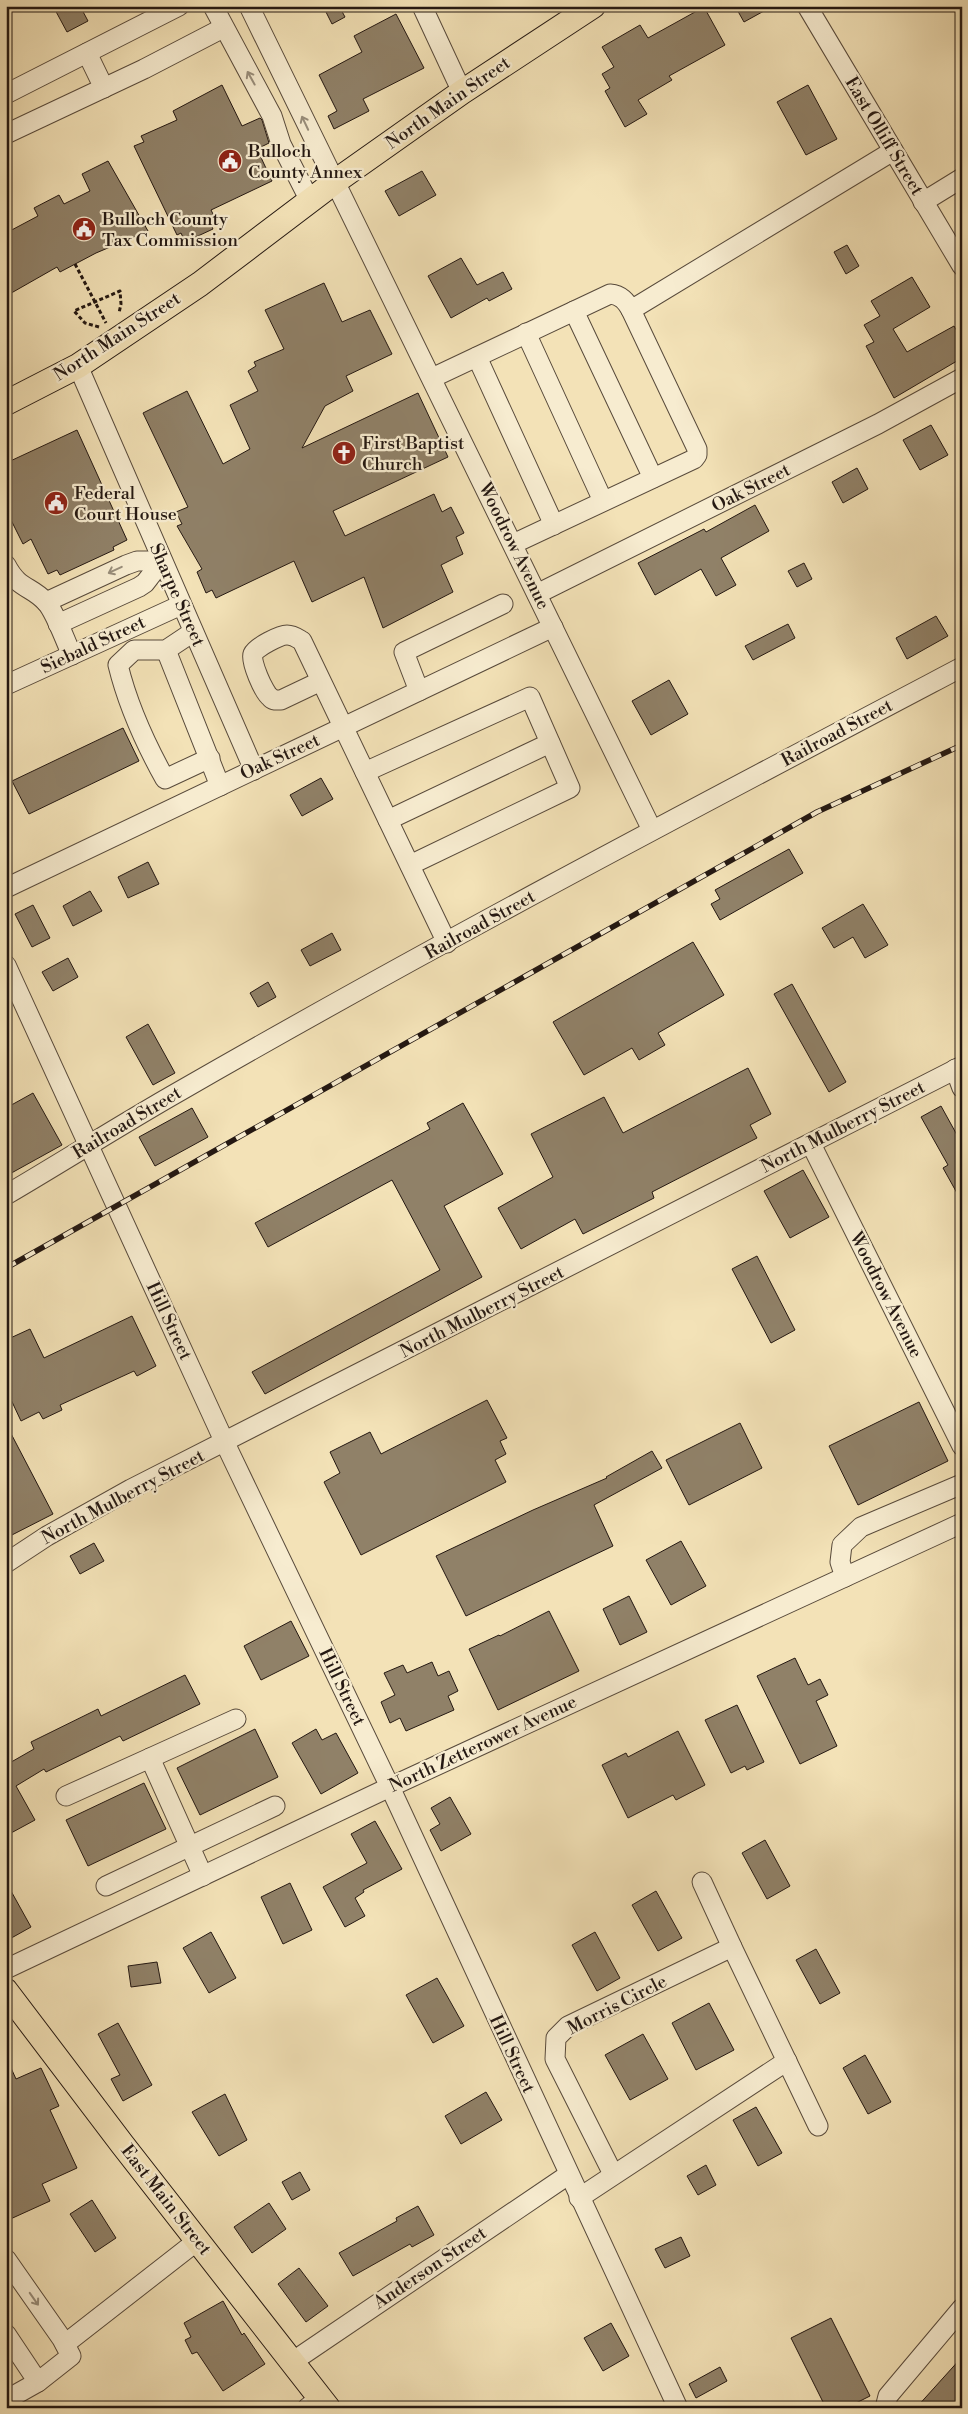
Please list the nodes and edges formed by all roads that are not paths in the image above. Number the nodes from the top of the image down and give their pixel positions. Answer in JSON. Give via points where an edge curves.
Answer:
{"nodes":[{"id":1,"x":179,"y":6,"type":"edge"},
{"id":2,"x":213,"y":6,"type":"edge"},
{"id":3,"x":249,"y":6,"type":"edge"},
{"id":4,"x":422,"y":6,"type":"edge"},
{"id":5,"x":593,"y":6,"type":"edge"},
{"id":6,"x":807,"y":6,"type":"edge"},
{"id":7,"x":146,"y":14,"type":"edge"},
{"id":8,"x":223,"y":28,"type":"junction"},
{"id":9,"x":268,"y":46,"type":"junction"},
{"id":10,"x":87,"y":53,"type":"junction"},
{"id":11,"x":239,"y":56,"type":"junction"},
{"id":12,"x":104,"y":88,"type":"junction"},
{"id":13,"x":462,"y":92,"type":"junction"},
{"id":14,"x":6,"y":94,"type":"edge"},
{"id":15,"x":6,"y":134,"type":"edge"},
{"id":16,"x":893,"y":151,"type":"junction"},
{"id":17,"x":962,"y":178,"type":"edge"},
{"id":18,"x":336,"y":181,"type":"junction"},
{"id":19,"x":310,"y":201,"type":"junction"},
{"id":20,"x":923,"y":202,"type":"junction"},
{"id":21,"x":962,"y":266,"type":"edge"},
{"id":22,"x":631,"y":310,"type":"junction"},
{"id":23,"x":574,"y":311,"type":"junction"},
{"id":24,"x":526,"y":334,"type":"junction"},
{"id":25,"x":476,"y":357,"type":"junction"},
{"id":26,"x":78,"y":366,"type":"junction"},
{"id":27,"x":432,"y":378,"type":"junction"},
{"id":28,"x":962,"y":378,"type":"edge"},
{"id":29,"x":6,"y":403,"type":"edge"},
{"id":30,"x":653,"y":478,"type":"junction"},
{"id":31,"x":603,"y":501,"type":"junction"},
{"id":32,"x":554,"y":524,"type":"junction"},
{"id":33,"x":513,"y":544,"type":"junction"},
{"id":34,"x":162,"y":561,"type":"junction"},
{"id":35,"x":6,"y":565,"type":"edge"},
{"id":36,"x":537,"y":594,"type":"junction"},
{"id":37,"x":46,"y":602,"type":"junction"},
{"id":38,"x":503,"y":604,"type":"dead end"},
{"id":39,"x":181,"y":605,"type":"junction"},
{"id":40,"x":58,"y":624,"type":"junction"},
{"id":41,"x":553,"y":628,"type":"junction"},
{"id":42,"x":193,"y":632,"type":"junction"},
{"id":43,"x":166,"y":650,"type":"junction"},
{"id":44,"x":72,"y":655,"type":"junction"},
{"id":45,"x":962,"y":667,"type":"edge"},
{"id":46,"x":321,"y":681,"type":"dead end"},
{"id":47,"x":6,"y":685,"type":"edge"},
{"id":48,"x":419,"y":691,"type":"junction"},
{"id":49,"x":343,"y":727,"type":"junction"},
{"id":50,"x":550,"y":742,"type":"junction"},
{"id":51,"x":210,"y":758,"type":"junction"},
{"id":52,"x":254,"y":770,"type":"junction"},
{"id":53,"x":365,"y":772,"type":"junction"},
{"id":54,"x":177,"y":774,"type":"junction"},
{"id":55,"x":220,"y":786,"type":"junction"},
{"id":56,"x":187,"y":801,"type":"junction"},
{"id":57,"x":388,"y":820,"type":"junction"},
{"id":58,"x":652,"y":830,"type":"junction"},
{"id":59,"x":410,"y":865,"type":"junction"},
{"id":60,"x":6,"y":888,"type":"edge"},
{"id":61,"x":447,"y":943,"type":"junction"},
{"id":62,"x":6,"y":965,"type":"edge"},
{"id":63,"x":959,"y":1068,"type":"edge"},
{"id":64,"x":962,"y":1088,"type":"edge"},
{"id":65,"x":810,"y":1144,"type":"junction"},
{"id":66,"x":88,"y":1147,"type":"junction"},
{"id":67,"x":6,"y":1195,"type":"edge"},
{"id":68,"x":225,"y":1443,"type":"junction"},
{"id":69,"x":962,"y":1446,"type":"edge"},
{"id":70,"x":962,"y":1484,"type":"edge"},
{"id":71,"x":962,"y":1524,"type":"edge"},
{"id":72,"x":6,"y":1562,"type":"edge"},
{"id":73,"x":845,"y":1577,"type":"junction"},
{"id":74,"x":236,"y":1719,"type":"dead end"},
{"id":75,"x":150,"y":1758,"type":"junction"},
{"id":76,"x":390,"y":1788,"type":"junction"},
{"id":77,"x":66,"y":1796,"type":"dead end"},
{"id":78,"x":275,"y":1806,"type":"dead end"},
{"id":79,"x":190,"y":1846,"type":"junction"},
{"id":80,"x":203,"y":1876,"type":"junction"},
{"id":81,"x":702,"y":1882,"type":"dead end"},
{"id":82,"x":106,"y":1886,"type":"dead end"},
{"id":83,"x":732,"y":1947,"type":"junction"},
{"id":84,"x":6,"y":1969,"type":"edge"},
{"id":85,"x":6,"y":1991,"type":"edge"},
{"id":86,"x":787,"y":2061,"type":"junction"},
{"id":87,"x":818,"y":2126,"type":"dead end"},
{"id":88,"x":613,"y":2174,"type":"junction"},
{"id":89,"x":568,"y":2175,"type":"junction"},
{"id":90,"x":578,"y":2198,"type":"junction"},
{"id":91,"x":197,"y":2241,"type":"junction"},
{"id":92,"x":6,"y":2259,"type":"edge"},
{"id":93,"x":962,"y":2308,"type":"edge"},
{"id":94,"x":6,"y":2334,"type":"edge"},
{"id":95,"x":65,"y":2344,"type":"junction"},
{"id":96,"x":292,"y":2362,"type":"junction"},
{"id":97,"x":38,"y":2382,"type":"junction"},
{"id":98,"x":6,"y":2400,"type":"edge"},
{"id":99,"x":319,"y":2405,"type":"edge"},
{"id":100,"x":678,"y":2408,"type":"edge"},
{"id":101,"x":885,"y":2408,"type":"edge"}],
"edges":[{"from":1,"to":7,"type":"street"},
{"from":2,"to":8,"type":"street"},
{"from":3,"to":9,"type":"street","name":"Woodrow Avenue"},
{"from":4,"to":13,"type":"street"},
{"from":5,"to":13,"type":"main road","name":"North Main Street"},
{"from":6,"to":16,"type":"street","name":"East Olliff Street"},
{"from":7,"to":10,"type":"street"},
{"from":8,"to":11,"type":"street"},
{"from":8,"to":12,"type":"street"},
{"from":9,"to":11,"type":"street"},
{"from":18,"to":9,"type":"street","name":"Woodrow Avenue","one_way":true,"via":[[321,157]]},
{"from":10,"to":12,"type":"street"},
{"from":10,"to":14,"type":"street"},
{"from":19,"to":11,"type":"street","one_way":true,"via":[[281,144],[272,116]]},
{"from":12,"to":15,"type":"street"},
{"from":13,"to":18,"type":"main road","name":"North Main Street"},
{"from":16,"to":20,"type":"street","name":"East Olliff Street"},
{"from":16,"to":22,"type":"street"},
{"from":17,"to":20,"type":"street"},
{"from":18,"to":19,"type":"main road","name":"North Main Street"},
{"from":18,"to":27,"type":"street","name":"Woodrow Avenue"},
{"from":19,"to":26,"type":"main road","name":"North Main Street","via":[[200,284],[107,334]]},
{"from":20,"to":21,"type":"street","name":"East Olliff Street"},
{"from":22,"to":23,"type":"street","via":[[626,301],[610,294]]},
{"from":22,"to":30,"type":"street","via":[[698,455]]},
{"from":23,"to":24,"type":"street"},
{"from":23,"to":30,"type":"street"},
{"from":24,"to":25,"type":"street"},
{"from":24,"to":31,"type":"street"},
{"from":25,"to":27,"type":"street"},
{"from":25,"to":32,"type":"street"},
{"from":26,"to":29,"type":"main road","name":"North Main Street"},
{"from":26,"to":34,"type":"street","name":"Sharpe Street"},
{"from":27,"to":33,"type":"street","name":"Woodrow Avenue"},
{"from":28,"to":36,"type":"street","name":"Oak Street","via":[[878,424]]},
{"from":30,"to":31,"type":"street"},
{"from":31,"to":32,"type":"street"},
{"from":32,"to":33,"type":"street"},
{"from":33,"to":36,"type":"street","name":"Woodrow Avenue"},
{"from":34,"to":37,"type":"street","one_way":true,"via":[[137,561]]},
{"from":34,"to":39,"type":"street","name":"Sharpe Street"},
{"from":34,"to":40,"type":"street","via":[[139,587]]},
{"from":35,"to":37,"type":"street","via":[[20,585]]},
{"from":36,"to":41,"type":"street","name":"Woodrow Avenue"},
{"from":37,"to":40,"type":"street"},
{"from":38,"to":48,"type":"street","via":[[404,652]]},
{"from":39,"to":42,"type":"street","name":"Sharpe Street"},
{"from":39,"to":44,"type":"street","name":"Siebald Street"},
{"from":40,"to":44,"type":"street"},
{"from":41,"to":48,"type":"street","name":"Oak Street"},
{"from":41,"to":58,"type":"street","name":"Woodrow Avenue"},
{"from":42,"to":43,"type":"street"},
{"from":42,"to":52,"type":"street","name":"Sharpe Street"},
{"from":43,"to":51,"type":"street"},
{"from":43,"to":54,"type":"street","via":[[134,650],[118,666],[129,703],[158,765],[166,779]]},
{"from":44,"to":47,"type":"street","name":"Siebald Street"},
{"from":45,"to":58,"type":"street","name":"Railroad Street"},
{"from":46,"to":49,"type":"street"},
{"from":48,"to":49,"type":"street","name":"Oak Street"},
{"from":49,"to":52,"type":"street","name":"Oak Street"},
{"from":49,"to":53,"type":"street"},
{"from":50,"to":53,"type":"street","via":[[530,697]]},
{"from":50,"to":57,"type":"street"},
{"from":50,"to":59,"type":"street","via":[[570,788]]},
{"from":51,"to":54,"type":"street"},
{"from":51,"to":55,"type":"street"},
{"from":52,"to":55,"type":"street","name":"Oak Street"},
{"from":53,"to":57,"type":"street"},
{"from":54,"to":56,"type":"street"},
{"from":55,"to":56,"type":"street","name":"Oak Street"},
{"from":56,"to":60,"type":"street","name":"Oak Street"},
{"from":57,"to":59,"type":"street"},
{"from":58,"to":61,"type":"street","name":"Railroad Street"},
{"from":59,"to":61,"type":"street"},
{"from":61,"to":66,"type":"street","name":"Railroad Street","via":[[179,1091]]},
{"from":62,"to":66,"type":"street","name":"Hill Street"},
{"from":63,"to":64,"type":"street"},
{"from":63,"to":65,"type":"street","name":"North Mulberry Street"},
{"from":65,"to":68,"type":"street","name":"North Mulberry Street"},
{"from":65,"to":69,"type":"street","name":"Woodrow Avenue"},
{"from":66,"to":67,"type":"street","name":"Railroad Street"},
{"from":66,"to":68,"type":"street","name":"Hill Street"},
{"from":68,"to":72,"type":"street","name":"North Mulberry Street","via":[[131,1489]]},
{"from":68,"to":76,"type":"street","name":"Hill Street"},
{"from":70,"to":73,"type":"street","via":[[862,1527],[842,1545],[840,1562]]},
{"from":71,"to":73,"type":"street","name":"North Zetterower Avenue"},
{"from":73,"to":76,"type":"street","name":"North Zetterower Avenue"},
{"from":74,"to":75,"type":"street"},
{"from":75,"to":77,"type":"street"},
{"from":75,"to":79,"type":"street"},
{"from":76,"to":80,"type":"street","name":"North Zetterower Avenue"},
{"from":76,"to":89,"type":"street","name":"Hill Street"},
{"from":78,"to":79,"type":"street"},
{"from":79,"to":80,"type":"street"},
{"from":79,"to":82,"type":"street"},
{"from":80,"to":84,"type":"street","name":"North Zetterower Avenue"},
{"from":81,"to":83,"type":"street"},
{"from":83,"to":86,"type":"street"},
{"from":83,"to":88,"type":"street","name":"Morris Circle","via":[[568,2026],[556,2038],[554,2058]]},
{"from":85,"to":91,"type":"main road","name":"East Main Street"},
{"from":86,"to":87,"type":"street"},
{"from":86,"to":88,"type":"street"},
{"from":88,"to":90,"type":"street"},
{"from":89,"to":90,"type":"street","name":"Hill Street"},
{"from":89,"to":96,"type":"street","name":"Anderson Street"},
{"from":90,"to":100,"type":"street","name":"Hill Street"},
{"from":91,"to":95,"type":"street"},
{"from":91,"to":96,"type":"main road","name":"East Main Street"},
{"from":92,"to":95,"type":"street","one_way":true},
{"from":93,"to":101,"type":"street","via":[[888,2396]]},
{"from":94,"to":97,"type":"street"},
{"from":95,"to":97,"type":"street","via":[[71,2356]]},
{"from":96,"to":99,"type":"main road","name":"East Main Street"},
{"from":97,"to":98,"type":"street"}]}
